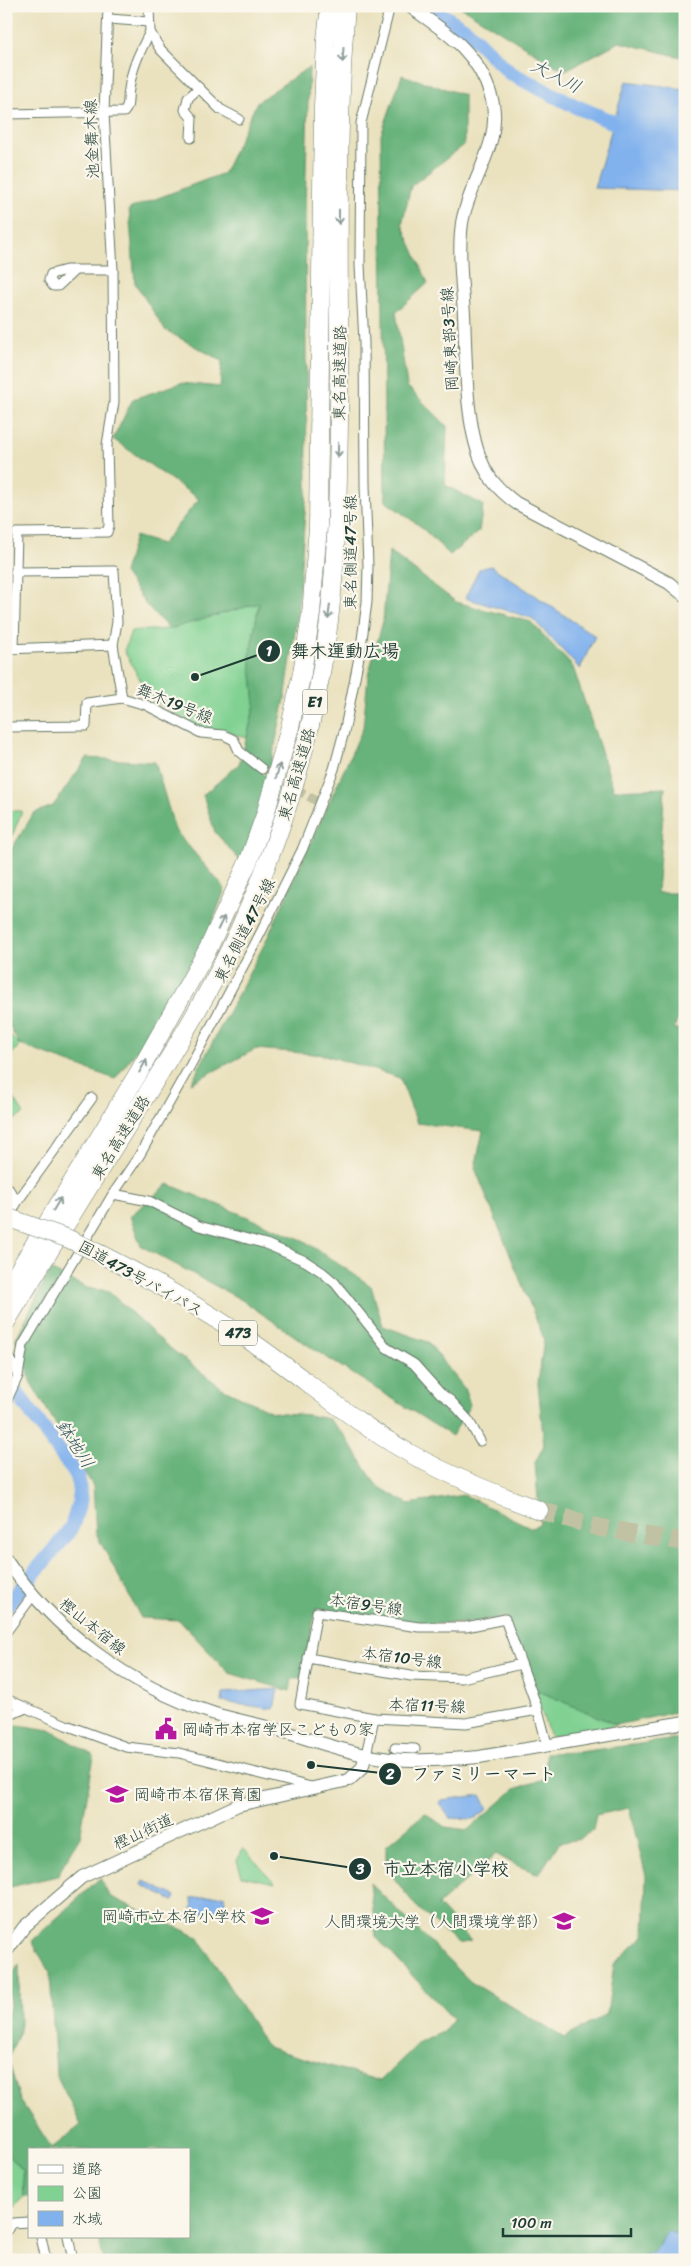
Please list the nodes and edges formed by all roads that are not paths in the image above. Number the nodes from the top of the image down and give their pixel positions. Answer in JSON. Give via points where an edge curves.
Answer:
{"nodes":[{"id":1,"x":108,"y":6,"type":"edge"},
{"id":2,"x":149,"y":6,"type":"edge"},
{"id":3,"x":330,"y":6,"type":"edge"},
{"id":4,"x":346,"y":6,"type":"edge"},
{"id":5,"x":390,"y":6,"type":"edge"},
{"id":6,"x":409,"y":6,"type":"edge"},
{"id":7,"x":108,"y":19,"type":"junction"},
{"id":8,"x":150,"y":27,"type":"junction"},
{"id":9,"x":199,"y":88,"type":"junction"},
{"id":10,"x":104,"y":112,"type":"junction"},
{"id":11,"x":6,"y":114,"type":"edge"},
{"id":12,"x":238,"y":119,"type":"dead end"},
{"id":13,"x":191,"y":138,"type":"dead end"},
{"id":14,"x":75,"y":270,"type":"dead end"},
{"id":15,"x":113,"y":270,"type":"junction"},
{"id":16,"x":15,"y":572,"type":"junction"},
{"id":17,"x":685,"y":596,"type":"edge"},
{"id":18,"x":113,"y":645,"type":"junction"},
{"id":19,"x":10,"y":648,"type":"edge"},
{"id":20,"x":122,"y":698,"type":"junction"},
{"id":21,"x":6,"y":727,"type":"edge"},
{"id":22,"x":262,"y":769,"type":"tunnel mouth"},
{"id":23,"x":92,"y":1098,"type":"dead end"},
{"id":24,"x":6,"y":1185,"type":"edge"},
{"id":25,"x":113,"y":1194,"type":"junction"},
{"id":26,"x":17,"y":1202,"type":"junction"},
{"id":27,"x":6,"y":1217,"type":"edge"},
{"id":28,"x":6,"y":1227,"type":"edge"},
{"id":29,"x":100,"y":1260,"type":"junction"},
{"id":30,"x":6,"y":1291,"type":"edge"},
{"id":31,"x":6,"y":1322,"type":"edge"},
{"id":32,"x":6,"y":1354,"type":"edge"},
{"id":33,"x":18,"y":1376,"type":"junction"},
{"id":34,"x":6,"y":1402,"type":"edge"},
{"id":35,"x":480,"y":1441,"type":"dead end"},
{"id":36,"x":540,"y":1510,"type":"tunnel mouth"},
{"id":37,"x":6,"y":1559,"type":"edge"},
{"id":38,"x":32,"y":1594,"type":"junction"},
{"id":39,"x":6,"y":1632,"type":"edge"},
{"id":40,"x":308,"y":1658,"type":"junction"},
{"id":41,"x":521,"y":1664,"type":"junction"},
{"id":42,"x":6,"y":1699,"type":"edge"},
{"id":43,"x":26,"y":1708,"type":"junction"},
{"id":44,"x":538,"y":1710,"type":"junction"},
{"id":45,"x":6,"y":1717,"type":"edge"},
{"id":46,"x":374,"y":1718,"type":"junction"},
{"id":47,"x":685,"y":1722,"type":"edge"},
{"id":48,"x":547,"y":1744,"type":"junction"},
{"id":49,"x":395,"y":1748,"type":"dead end"},
{"id":50,"x":415,"y":1749,"type":"dead end"},
{"id":51,"x":366,"y":1755,"type":"junction"},
{"id":52,"x":314,"y":1787,"type":"junction"},
{"id":53,"x":6,"y":1952,"type":"edge"},
{"id":54,"x":28,"y":2222,"type":"edge"},
{"id":55,"x":6,"y":2231,"type":"edge"},
{"id":56,"x":41,"y":2238,"type":"edge"},
{"id":57,"x":68,"y":2238,"type":"edge"},
{"id":58,"x":46,"y":2260,"type":"edge"},
{"id":59,"x":73,"y":2260,"type":"edge"}],
"edges":[{"from":1,"to":7,"type":"street","name":"池金舞木線"},
{"from":2,"to":8,"type":"street"},
{"from":30,"to":3,"type":"highway","name":"東名高速道路","number":"E1","one_way":true,"via":[[149,1054],[208,949],[249,860],[290,727],[311,614],[318,527],[323,107]]},
{"from":4,"to":31,"type":"highway","name":"東名高速道路","number":"E1","one_way":true,"via":[[339,146],[340,330],[335,554],[326,644],[302,762],[262,876],[238,932],[204,997]]},
{"from":5,"to":25,"type":"street","name":"東名側道47号線","via":[[361,122],[360,265],[368,566],[361,647],[345,728],[334,769],[302,850],[190,1066],[139,1156]]},
{"from":6,"to":17,"type":"street","name":"岡崎東部3号線","via":[[471,53],[492,97],[493,135],[467,202],[462,224],[467,386],[480,458],[486,472],[500,492],[516,503],[669,583]]},
{"from":7,"to":8,"type":"street"},
{"from":7,"to":10,"type":"street","name":"池金舞木線"},
{"from":8,"to":9,"type":"street","via":[[160,49]]},
{"from":8,"to":10,"type":"street","via":[[136,57],[127,108],[124,112]]},
{"from":9,"to":12,"type":"street","via":[[220,109]]},
{"from":9,"to":13,"type":"street","via":[[188,98],[185,110],[192,118]]},
{"from":10,"to":11,"type":"street"},
{"from":10,"to":15,"type":"street","name":"池金舞木線"},
{"from":14,"to":15,"type":"street"},
{"from":15,"to":16,"type":"street","name":"池金舞木線","via":[[114,402],[107,445],[109,526],[107,532],[17,533]]},
{"from":16,"to":18,"type":"street","via":[[114,572],[117,622]]},
{"from":16,"to":19,"type":"street"},
{"from":18,"to":19,"type":"street"},
{"from":18,"to":20,"type":"street"},
{"from":20,"to":21,"type":"street","via":[[87,703],[86,726]]},
{"from":20,"to":22,"type":"street","name":"舞木19号線","via":[[146,704],[201,733],[224,735],[234,740],[239,752]]},
{"from":23,"to":26,"type":"street"},
{"from":24,"to":26,"type":"street"},
{"from":25,"to":33,"type":"street","name":"東名側道47号線","via":[[23,1345]]},
{"from":25,"to":35,"type":"street","via":[[149,1202],[199,1226],[259,1242],[305,1261],[322,1272],[344,1293],[387,1348],[414,1364],[452,1401]]},
{"from":26,"to":28,"type":"street"},
{"from":27,"to":29,"type":"highway","name":"国道473号バイパス","number":"473","bridge":true,"via":[[69,1238]]},
{"from":28,"to":29,"type":"highway","name":"国道473号バイパス","number":"473"},
{"from":29,"to":36,"type":"highway","name":"国道473号バイパス","number":"473","via":[[148,1279],[242,1336],[365,1425],[411,1454],[468,1482]]},
{"from":32,"to":33,"type":"street"},
{"from":33,"to":34,"type":"street","name":"東名側道47号線"},
{"from":37,"to":38,"type":"street","name":"樫山本宿線"},
{"from":38,"to":39,"type":"street"},
{"from":38,"to":51,"type":"street","name":"樫山本宿線","via":[[76,1637],[137,1681],[212,1713]]},
{"from":40,"to":41,"type":"street","name":"本宿10号線","via":[[411,1676],[462,1678]]},
{"from":40,"to":41,"type":"street","name":"本宿9号線","via":[[317,1612],[419,1627],[466,1627],[504,1619]]},
{"from":40,"to":46,"type":"street","name":"本宿9号線","via":[[300,1704]]},
{"from":41,"to":44,"type":"street","name":"本宿9号線"},
{"from":42,"to":43,"type":"street"},
{"from":43,"to":45,"type":"street"},
{"from":43,"to":52,"type":"street","via":[[126,1747],[179,1753]]},
{"from":44,"to":46,"type":"street","name":"本宿11号線","via":[[466,1723]]},
{"from":44,"to":48,"type":"street"},
{"from":46,"to":51,"type":"street"},
{"from":47,"to":48,"type":"street","name":"樫山本宿線"},
{"from":48,"to":51,"type":"street","name":"樫山本宿線","via":[[446,1760]]},
{"from":49,"to":50,"type":"street"},
{"from":51,"to":52,"type":"street","name":"樫山街道","via":[[362,1768],[349,1780]]},
{"from":52,"to":53,"type":"street","name":"樫山街道","via":[[238,1805],[82,1876],[24,1927]]},
{"from":54,"to":55,"type":"street","via":[[13,2223]]},
{"from":56,"to":58,"type":"street"},
{"from":57,"to":59,"type":"street"}]}
